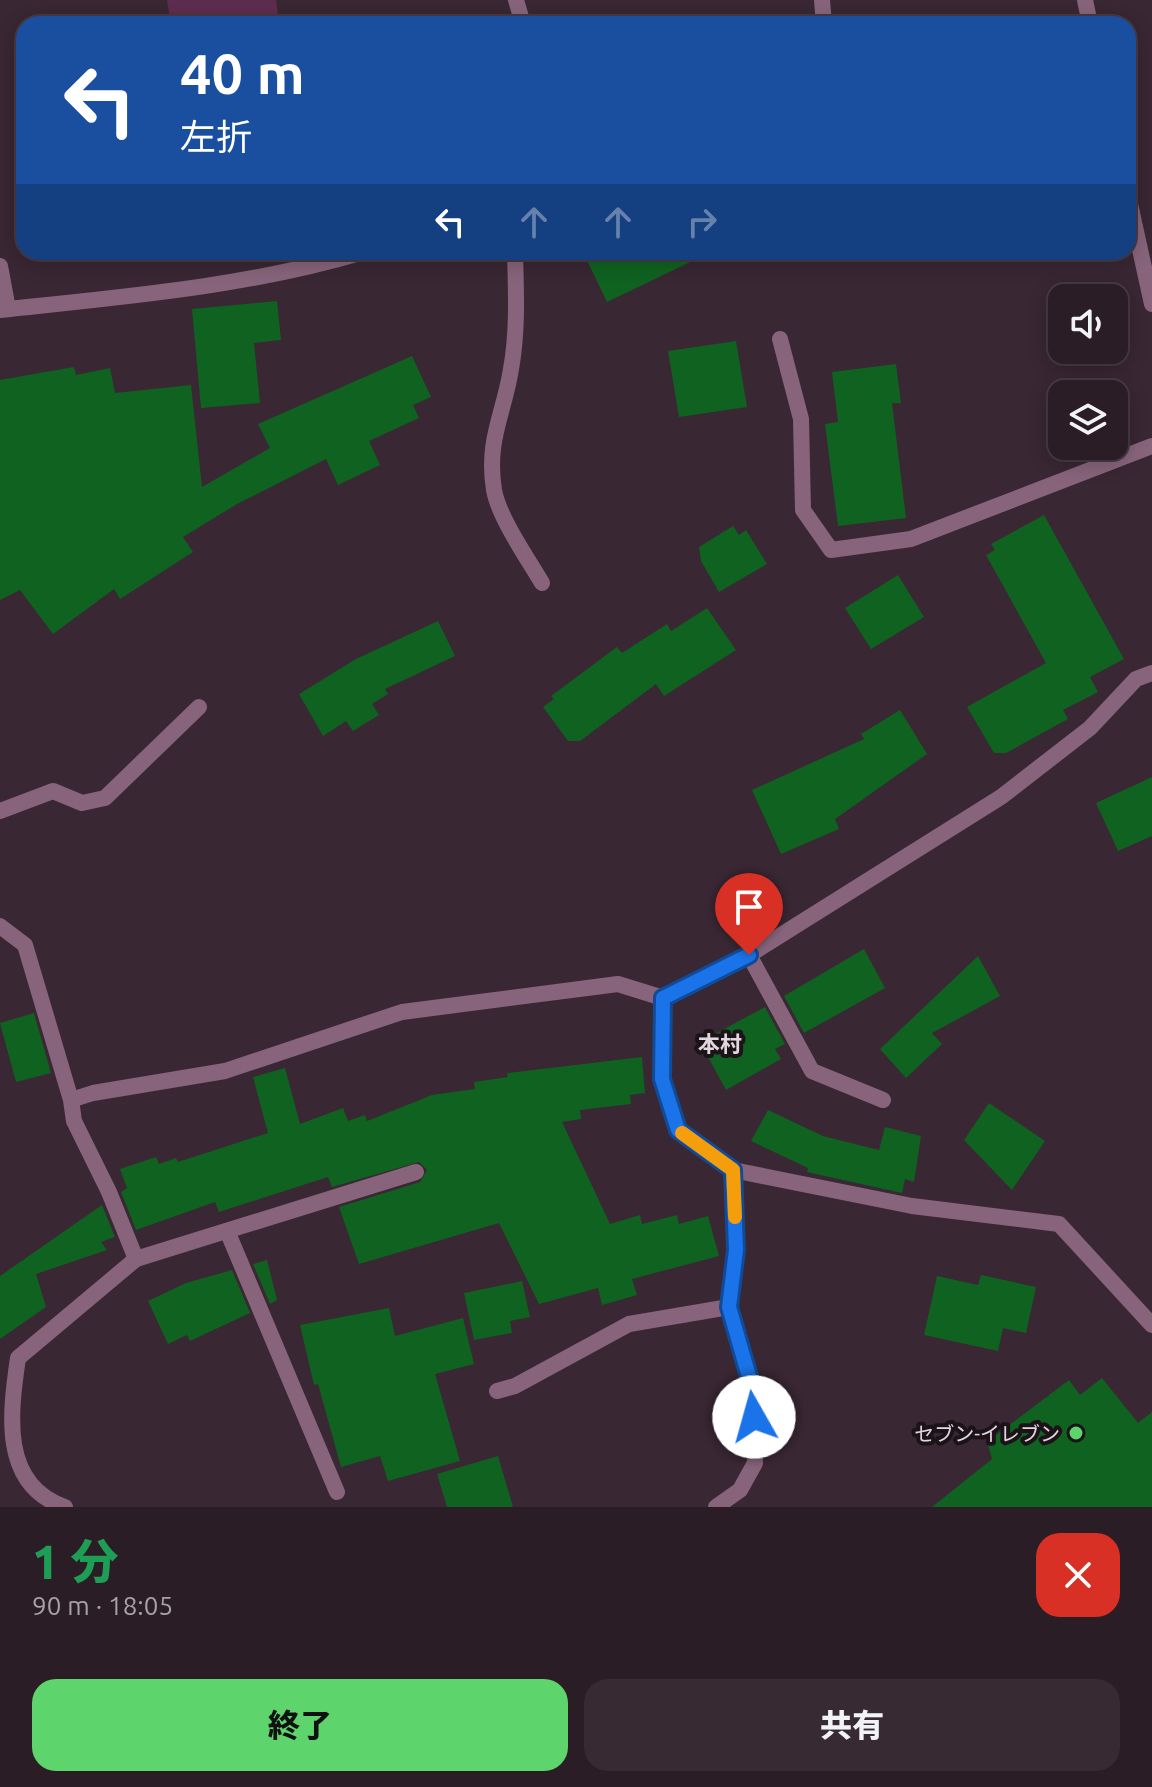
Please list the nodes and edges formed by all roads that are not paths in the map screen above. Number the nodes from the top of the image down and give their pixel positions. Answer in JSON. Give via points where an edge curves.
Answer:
{"nodes":[{"id":1,"x":1136,"y":231,"type":"edge"},
{"id":2,"x":335,"y":260,"type":"edge"},
{"id":3,"x":515,"y":260,"type":"edge"},
{"id":4,"x":0,"y":266,"type":"edge"},
{"id":5,"x":1152,"y":304,"type":"edge"},
{"id":6,"x":4,"y":310,"type":"edge"},
{"id":7,"x":780,"y":339,"type":"dead end"},
{"id":8,"x":1152,"y":446,"type":"edge"},
{"id":9,"x":542,"y":583,"type":"dead end"},
{"id":10,"x":1152,"y":673,"type":"edge"},
{"id":11,"x":199,"y":707,"type":"dead end"},
{"id":12,"x":0,"y":811,"type":"edge"},
{"id":13,"x":0,"y":926,"type":"edge"},
{"id":14,"x":749,"y":955,"type":"junction"},
{"id":15,"x":663,"y":998,"type":"junction"},
{"id":16,"x":71,"y":1100,"type":"junction"},
{"id":17,"x":883,"y":1100,"type":"dead end"},
{"id":18,"x":733,"y":1170,"type":"junction"},
{"id":19,"x":416,"y":1172,"type":"dead end"},
{"id":20,"x":228,"y":1233,"type":"junction"},
{"id":21,"x":136,"y":1259,"type":"junction"},
{"id":22,"x":729,"y":1307,"type":"junction"},
{"id":23,"x":1152,"y":1325,"type":"edge"},
{"id":24,"x":497,"y":1391,"type":"dead end"},
{"id":25,"x":337,"y":1492,"type":"dead end"},
{"id":26,"x":65,"y":1507,"type":"edge"},
{"id":27,"x":716,"y":1507,"type":"edge"}],
"edges":[{"from":1,"to":5,"type":"street"},
{"from":2,"to":6,"type":"street","via":[[228,281]]},
{"from":3,"to":9,"type":"street","via":[[516,323],[492,455],[494,493]]},
{"from":4,"to":6,"type":"street"},
{"from":7,"to":8,"type":"street","via":[[801,419],[803,510],[831,550],[911,539]]},
{"from":10,"to":14,"type":"street","via":[[1136,679],[1090,728],[1001,797]]},
{"from":11,"to":12,"type":"street","via":[[105,798],[82,803],[53,791]]},
{"from":13,"to":16,"type":"street","via":[[25,945]]},
{"from":14,"to":15,"type":"street"},
{"from":14,"to":17,"type":"street","via":[[812,1071]]},
{"from":15,"to":16,"type":"street","via":[[618,984],[402,1012],[225,1071]]},
{"from":15,"to":18,"type":"street","via":[[662,1079],[678,1130]]},
{"from":16,"to":21,"type":"street","via":[[74,1121]]},
{"from":18,"to":22,"type":"street","via":[[736,1250]]},
{"from":18,"to":23,"type":"street","via":[[912,1206],[1059,1224]]},
{"from":19,"to":20,"type":"street"},
{"from":20,"to":21,"type":"street"},
{"from":20,"to":25,"type":"street"},
{"from":21,"to":26,"type":"street","via":[[18,1358],[8,1423],[18,1465],[45,1500]]},
{"from":22,"to":24,"type":"street","via":[[629,1324]]},
{"from":22,"to":27,"type":"street","via":[[754,1394],[755,1463],[740,1490]]}]}
